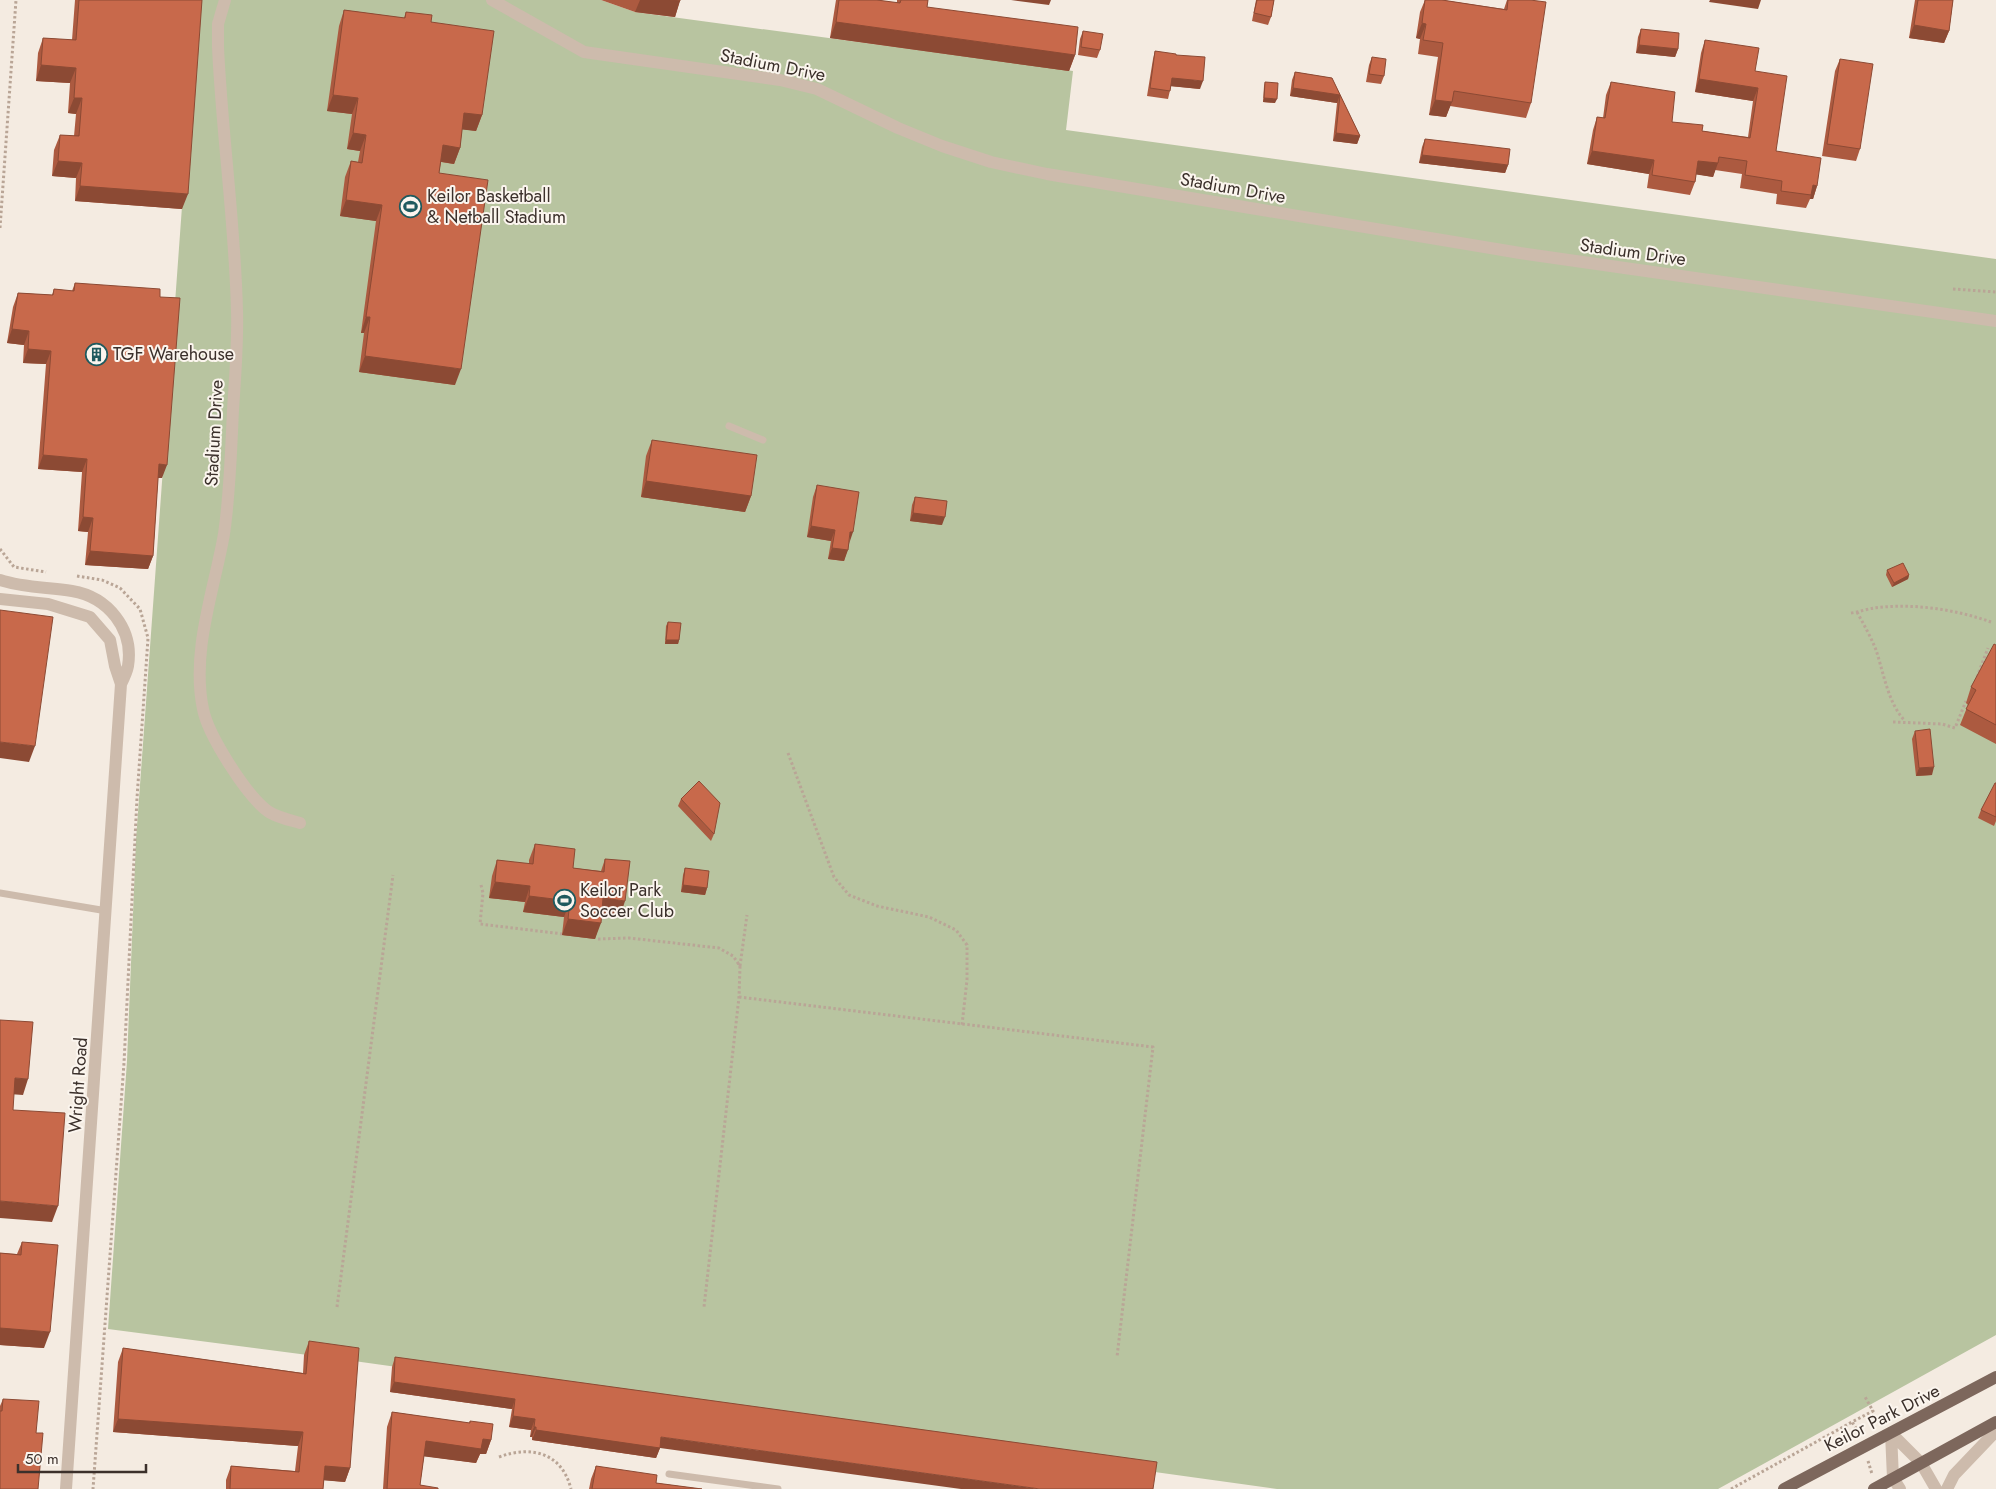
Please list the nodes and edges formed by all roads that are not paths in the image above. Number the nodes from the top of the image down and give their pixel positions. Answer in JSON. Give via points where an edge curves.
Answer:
{"nodes":[{"id":1,"x":225,"y":0,"type":"edge"},
{"id":2,"x":492,"y":0,"type":"edge"},
{"id":3,"x":1996,"y":322,"type":"edge"},
{"id":4,"x":729,"y":426,"type":"dead end"},
{"id":5,"x":763,"y":440,"type":"dead end"},
{"id":6,"x":0,"y":580,"type":"edge"},
{"id":7,"x":0,"y":600,"type":"edge"},
{"id":8,"x":122,"y":684,"type":"junction"},
{"id":9,"x":300,"y":823,"type":"dead end"},
{"id":10,"x":0,"y":893,"type":"edge"},
{"id":11,"x":107,"y":911,"type":"junction"},
{"id":12,"x":1996,"y":1377,"type":"edge"},
{"id":13,"x":1996,"y":1422,"type":"edge"},
{"id":14,"x":1996,"y":1432,"type":"edge"},
{"id":15,"x":1890,"y":1433,"type":"junction"},
{"id":16,"x":1921,"y":1463,"type":"junction"},
{"id":17,"x":670,"y":1474,"type":"dead end"},
{"id":18,"x":1896,"y":1484,"type":"edge"},
{"id":19,"x":66,"y":1489,"type":"edge"},
{"id":20,"x":778,"y":1489,"type":"edge"},
{"id":21,"x":1784,"y":1489,"type":"edge"},
{"id":22,"x":1874,"y":1489,"type":"edge"},
{"id":23,"x":1936,"y":1489,"type":"edge"},
{"id":24,"x":1946,"y":1489,"type":"edge"}],
"edges":[{"from":1,"to":9,"type":"street","name":"Stadium Drive","via":[[218,24],[218,47],[238,313],[228,490],[220,557],[201,648],[200,694],[211,730],[253,799],[280,818]]},
{"from":2,"to":3,"type":"street","name":"Stadium Drive","via":[[584,52],[780,80],[817,89],[942,146],[991,162],[1047,174],[1520,253]]},
{"from":4,"to":5,"type":"lane"},
{"from":6,"to":8,"type":"street","name":"Wright Road","via":[[73,592],[100,601],[113,612],[128,644],[128,666]]},
{"from":7,"to":8,"type":"street","name":"Wright Road","via":[[48,604],[90,617],[110,640]]},
{"from":8,"to":11,"type":"street","name":"Wright Road"},
{"from":10,"to":11,"type":"lane"},
{"from":11,"to":19,"type":"street","name":"Wright Road"},
{"from":12,"to":15,"type":"main road","name":"Keilor Park Drive"},
{"from":13,"to":16,"type":"main road"},
{"from":14,"to":24,"type":"street","via":[[1954,1475]]},
{"from":15,"to":16,"type":"street"},
{"from":15,"to":18,"type":"street"},
{"from":15,"to":21,"type":"main road","name":"Keilor Park Drive"},
{"from":16,"to":18,"type":"main road"},
{"from":16,"to":23,"type":"street"},
{"from":17,"to":20,"type":"lane"},
{"from":18,"to":22,"type":"main road"}]}
